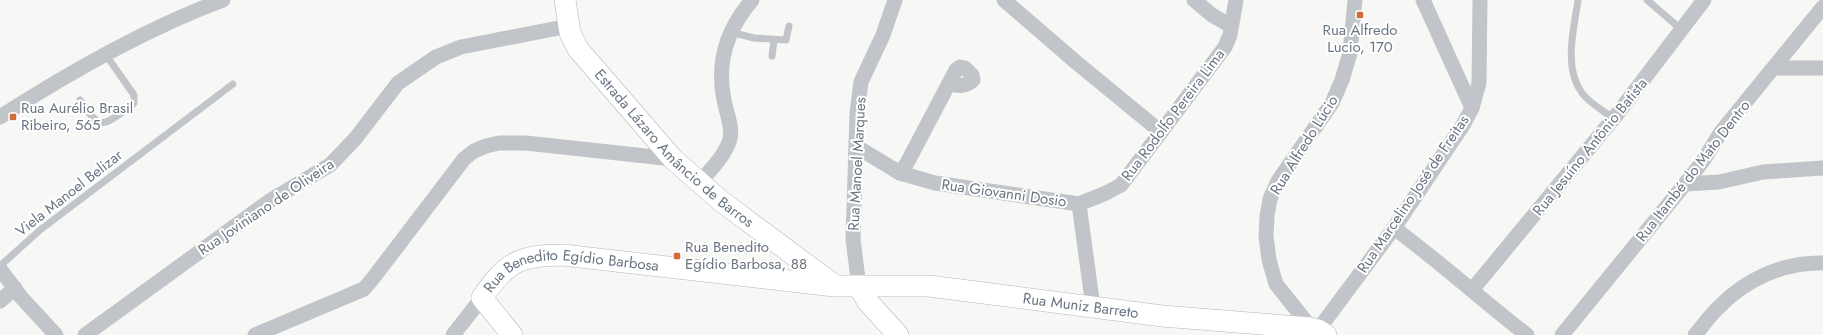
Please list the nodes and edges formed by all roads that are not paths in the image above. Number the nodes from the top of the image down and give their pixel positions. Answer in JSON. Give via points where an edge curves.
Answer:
{"nodes":[{"id":1,"x":223,"y":0,"type":"edge"},
{"id":2,"x":565,"y":0,"type":"edge"},
{"id":3,"x":752,"y":0,"type":"edge"},
{"id":4,"x":895,"y":0,"type":"edge"},
{"id":5,"x":1004,"y":0,"type":"edge"},
{"id":6,"x":1194,"y":0,"type":"edge"},
{"id":7,"x":1236,"y":0,"type":"edge"},
{"id":8,"x":1355,"y":0,"type":"edge"},
{"id":9,"x":1423,"y":0,"type":"edge"},
{"id":10,"x":1480,"y":0,"type":"edge"},
{"id":11,"x":1578,"y":0,"type":"edge"},
{"id":12,"x":1647,"y":0,"type":"edge"},
{"id":13,"x":1704,"y":0,"type":"edge"},
{"id":14,"x":1823,"y":7,"type":"edge"},
{"id":15,"x":569,"y":26,"type":"junction"},
{"id":16,"x":789,"y":26,"type":"dead end"},
{"id":17,"x":1231,"y":26,"type":"junction"},
{"id":18,"x":1682,"y":30,"type":"junction"},
{"id":19,"x":730,"y":32,"type":"junction"},
{"id":20,"x":774,"y":40,"type":"junction"},
{"id":21,"x":106,"y":55,"type":"junction"},
{"id":22,"x":772,"y":56,"type":"dead end"},
{"id":23,"x":1775,"y":68,"type":"junction"},
{"id":24,"x":1823,"y":68,"type":"edge"},
{"id":25,"x":233,"y":84,"type":"dead end"},
{"id":26,"x":950,"y":84,"type":"dead end"},
{"id":27,"x":80,"y":100,"type":"dead end"},
{"id":28,"x":1472,"y":108,"type":"junction"},
{"id":29,"x":0,"y":117,"type":"edge"},
{"id":30,"x":1613,"y":118,"type":"junction"},
{"id":31,"x":1161,"y":132,"type":"junction"},
{"id":32,"x":857,"y":147,"type":"junction"},
{"id":33,"x":673,"y":159,"type":"junction"},
{"id":34,"x":1823,"y":168,"type":"edge"},
{"id":35,"x":900,"y":172,"type":"junction"},
{"id":36,"x":700,"y":182,"type":"junction"},
{"id":37,"x":1685,"y":184,"type":"junction"},
{"id":38,"x":1079,"y":204,"type":"junction"},
{"id":39,"x":1394,"y":228,"type":"junction"},
{"id":40,"x":1823,"y":263,"type":"edge"},
{"id":41,"x":0,"y":266,"type":"edge"},
{"id":42,"x":0,"y":269,"type":"edge"},
{"id":43,"x":882,"y":285,"type":"junction"},
{"id":44,"x":834,"y":286,"type":"junction"},
{"id":45,"x":859,"y":287,"type":"junction"},
{"id":46,"x":15,"y":288,"type":"junction"},
{"id":47,"x":1472,"y":290,"type":"junction"},
{"id":48,"x":482,"y":298,"type":"junction"},
{"id":49,"x":0,"y":302,"type":"edge"},
{"id":50,"x":1093,"y":307,"type":"junction"},
{"id":51,"x":1318,"y":331,"type":"edge"},
{"id":52,"x":896,"y":332,"type":"edge"},
{"id":53,"x":56,"y":335,"type":"edge"},
{"id":54,"x":85,"y":335,"type":"edge"},
{"id":55,"x":255,"y":335,"type":"edge"},
{"id":56,"x":453,"y":335,"type":"edge"},
{"id":57,"x":512,"y":335,"type":"edge"},
{"id":58,"x":1527,"y":335,"type":"edge"},
{"id":59,"x":1562,"y":335,"type":"edge"},
{"id":60,"x":1695,"y":335,"type":"edge"}],
"edges":[{"from":1,"to":21,"type":"street","via":[[159,26]]},
{"from":2,"to":15,"type":"street","name":"Estrada Lázaro Amâncio de Barros"},
{"from":3,"to":19,"type":"street"},
{"from":4,"to":32,"type":"street","name":"Rua Manoel Marques","via":[[861,82],[857,113]]},
{"from":5,"to":31,"type":"street"},
{"from":6,"to":17,"type":"street"},
{"from":7,"to":17,"type":"street","name":"Rua Rodolfo Pereira Lima"},
{"from":8,"to":51,"type":"street","name":"Rua Alfredo Lúcio","via":[[1350,53],[1342,80],[1332,103],[1278,181],[1270,199],[1267,216],[1269,260],[1276,284]]},
{"from":9,"to":28,"type":"street"},
{"from":10,"to":28,"type":"street","name":"Rua Marcelino José de Freitas","via":[[1479,83]]},
{"from":11,"to":30,"type":"lane","via":[[1571,62],[1576,79],[1583,93]]},
{"from":12,"to":18,"type":"lane"},
{"from":13,"to":18,"type":"street","name":"Rua Jesuíno Antônio Batista"},
{"from":14,"to":23,"type":"street","name":"Rua Itambé do Mato Dentro"},
{"from":15,"to":33,"type":"street","name":"Estrada Lázaro Amâncio de Barros","via":[[571,38],[578,49]]},
{"from":15,"to":54,"type":"street","name":"Rua Joviniano de Oliveira","via":[[462,47],[436,57],[398,83],[355,139],[330,165],[271,200]]},
{"from":16,"to":20,"type":"lane","via":[[786,40]]},
{"from":17,"to":31,"type":"street","name":"Rua Rodolfo Pereira Lima","via":[[1225,47]]},
{"from":18,"to":30,"type":"street","name":"Rua Jesuíno Antônio Batista"},
{"from":19,"to":20,"type":"lane"},
{"from":19,"to":36,"type":"street","via":[[721,76],[730,138],[724,151]]},
{"from":20,"to":22,"type":"lane"},
{"from":21,"to":27,"type":"lane","via":[[134,95],[134,104],[105,123],[100,123],[92,119]]},
{"from":21,"to":29,"type":"street"},
{"from":23,"to":24,"type":"street"},
{"from":23,"to":37,"type":"street","name":"Rua Itambé do Mato Dentro","via":[[1721,132]]},
{"from":25,"to":41,"type":"lane","name":"Viela Manoel Belizar","via":[[40,230]]},
{"from":26,"to":35,"type":"street"},
{"from":28,"to":39,"type":"street","name":"Rua Marcelino José de Freitas"},
{"from":30,"to":47,"type":"street","name":"Rua Jesuíno Antônio Batista"},
{"from":31,"to":38,"type":"street","name":"Rua Rodolfo Pereira Lima","via":[[1121,185]]},
{"from":32,"to":35,"type":"street","name":"Rua Giovanni Dosio"},
{"from":32,"to":45,"type":"street","name":"Rua Manoel Marques","via":[[853,239]]},
{"from":33,"to":36,"type":"street","name":"Estrada Lázaro Amâncio de Barros"},
{"from":33,"to":55,"type":"street","via":[[526,143],[499,143],[474,151],[464,159],[364,289]]},
{"from":34,"to":37,"type":"street","via":[[1763,172],[1719,182]]},
{"from":35,"to":38,"type":"street","name":"Rua Giovanni Dosio","via":[[935,182]]},
{"from":36,"to":44,"type":"street","name":"Estrada Lázaro Amâncio de Barros","via":[[721,201]]},
{"from":37,"to":59,"type":"street","name":"Rua Itambé do Mato Dentro"},
{"from":38,"to":50,"type":"street","name":"Rua Giovanni Dosio"},
{"from":39,"to":47,"type":"street"},
{"from":39,"to":51,"type":"street","name":"Rua Marcelino José de Freitas"},
{"from":40,"to":60,"type":"street","via":[[1800,265],[1759,277],[1727,299]]},
{"from":42,"to":46,"type":"street"},
{"from":43,"to":45,"type":"street","name":"Rua Muniz Barreto"},
{"from":43,"to":50,"type":"street","name":"Rua Muniz Barreto","via":[[928,286]]},
{"from":43,"to":52,"type":"street"},
{"from":44,"to":45,"type":"street","name":"Rua Muniz Barreto"},
{"from":44,"to":48,"type":"street","name":"Rua Benedito Egídio Barbosa","via":[[563,255],[539,255],[512,263]]},
{"from":45,"to":52,"type":"street","via":[[868,302]]},
{"from":46,"to":49,"type":"street"},
{"from":46,"to":53,"type":"street"},
{"from":47,"to":58,"type":"street"},
{"from":48,"to":56,"type":"street","name":"Rua Benedito Egídio Barbosa"},
{"from":48,"to":57,"type":"street"},
{"from":50,"to":51,"type":"street","name":"Rua Muniz Barreto"}]}
